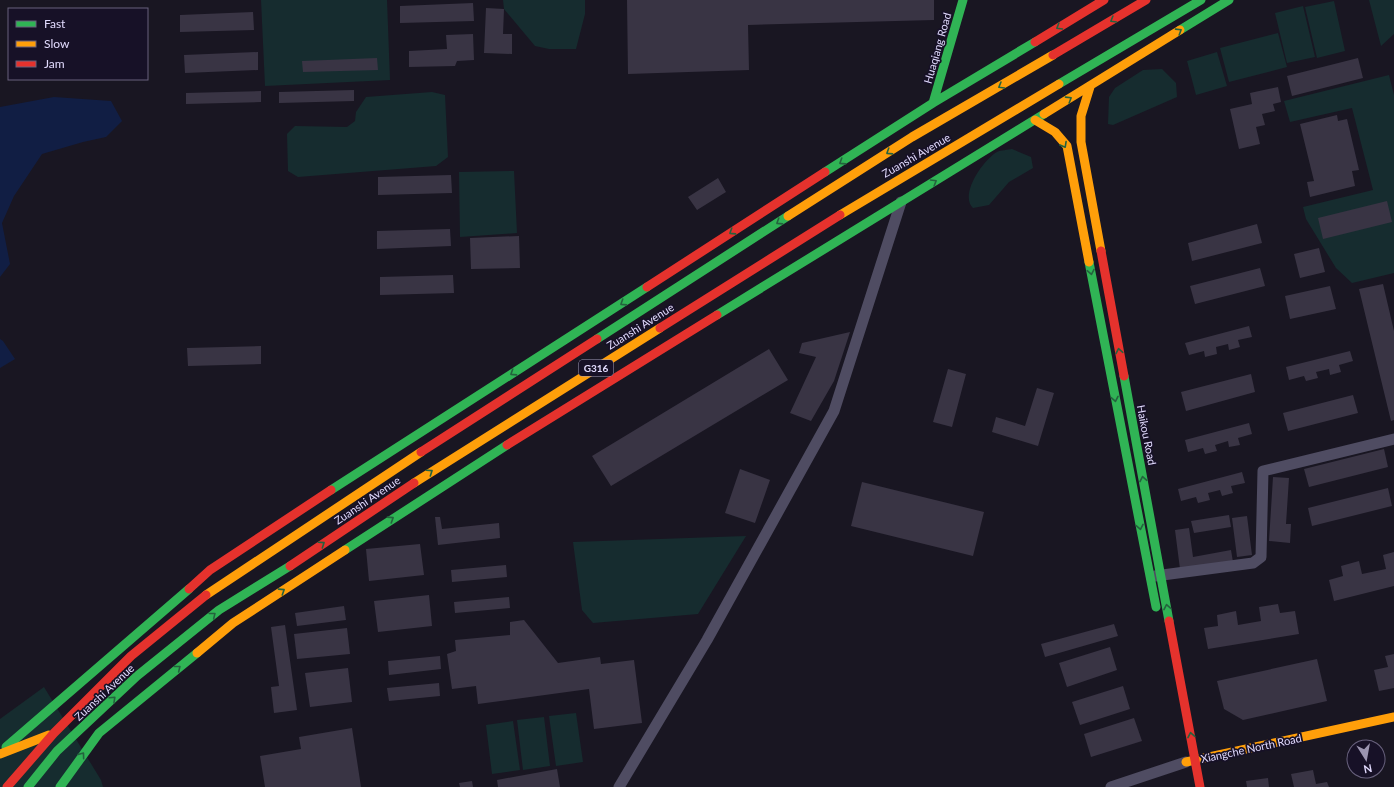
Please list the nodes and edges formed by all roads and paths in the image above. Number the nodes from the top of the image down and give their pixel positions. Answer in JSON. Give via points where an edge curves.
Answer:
{"nodes":[{"id":1,"x":963,"y":0,"type":"edge"},
{"id":2,"x":1104,"y":0,"type":"edge"},
{"id":3,"x":1146,"y":0,"type":"edge"},
{"id":4,"x":1202,"y":0,"type":"edge"},
{"id":5,"x":1229,"y":0,"type":"edge"},
{"id":6,"x":1090,"y":87,"type":"junction"},
{"id":7,"x":933,"y":103,"type":"junction"},
{"id":8,"x":943,"y":120,"type":"junction"},
{"id":9,"x":1035,"y":120,"type":"junction"},
{"id":10,"x":907,"y":174,"type":"junction"},
{"id":11,"x":901,"y":202,"type":"junction"},
{"id":12,"x":1394,"y":439,"type":"edge"},
{"id":13,"x":1156,"y":576,"type":"junction"},
{"id":14,"x":1157,"y":616,"type":"dead end"},
{"id":15,"x":1176,"y":708,"type":"dead end"},
{"id":16,"x":1394,"y":717,"type":"edge"},
{"id":17,"x":93,"y":718,"type":"junction"},
{"id":18,"x":54,"y":733,"type":"junction"},
{"id":19,"x":0,"y":753,"type":"edge"},
{"id":20,"x":1191,"y":761,"type":"junction"},
{"id":21,"x":50,"y":776,"type":"dead end"},
{"id":22,"x":7,"y":787,"type":"edge"},
{"id":23,"x":28,"y":787,"type":"edge"},
{"id":24,"x":60,"y":787,"type":"edge"},
{"id":25,"x":619,"y":787,"type":"edge"},
{"id":26,"x":1111,"y":787,"type":"edge"},
{"id":27,"x":1191,"y":787,"type":"edge"},
{"id":28,"x":1200,"y":787,"type":"edge"}],
"edges":[{"from":1,"to":7,"type":"main road","name":"Huaqiang Road"},
{"from":2,"to":7,"type":"main road","one_way":true},
{"from":3,"to":8,"type":"main road","name":"Zuanshi Avenue","number":"G316","one_way":true},
{"from":4,"to":10,"type":"main road","name":"Zuanshi Avenue","number":"G316"},
{"from":6,"to":5,"type":"main road","one_way":true},
{"from":9,"to":6,"type":"main road","one_way":true},
{"from":13,"to":6,"type":"main road","name":"Haikou Road","one_way":true,"via":[[1080,142],[1081,116]]},
{"from":7,"to":8,"type":"main road"},
{"from":7,"to":19,"type":"main road","one_way":true,"via":[[210,570]]},
{"from":8,"to":18,"type":"main road","name":"Zuanshi Avenue","number":"G316","one_way":true,"via":[[432,444],[211,591],[131,656]]},
{"from":11,"to":9,"type":"main road","one_way":true},
{"from":9,"to":13,"type":"main road","name":"Haikou Road","one_way":true,"via":[[1055,132],[1067,146]]},
{"from":10,"to":11,"type":"main road"},
{"from":17,"to":10,"type":"main road","name":"Zuanshi Avenue","number":"G316","one_way":true,"via":[[137,676],[219,610],[299,560],[446,461]]},
{"from":24,"to":11,"type":"main road","one_way":true,"via":[[99,733],[232,623],[482,460]]},
{"from":11,"to":25,"type":"street","via":[[834,411],[707,640]]},
{"from":12,"to":13,"type":"street","via":[[1263,471],[1261,557],[1252,563]]},
{"from":13,"to":14,"type":"main road","name":"Haikou Road"},
{"from":20,"to":13,"type":"main road","name":"Haikou Road","one_way":true},
{"from":15,"to":20,"type":"main road","name":"Haikou Road"},
{"from":16,"to":20,"type":"main road","name":"Xiangche North Road"},
{"from":17,"to":21,"type":"main road","via":[[59,758]]},
{"from":17,"to":23,"type":"main road","name":"Zuanshi Avenue","number":"G316","via":[[57,751]]},
{"from":18,"to":19,"type":"main road"},
{"from":18,"to":22,"type":"main road","name":"Zuanshi Avenue","number":"G316"},
{"from":20,"to":26,"type":"street","name":"Xiangche North Road"},
{"from":20,"to":27,"type":"main road","name":"Haikou Road"},
{"from":20,"to":28,"type":"main road","name":"Haikou Road"}]}
